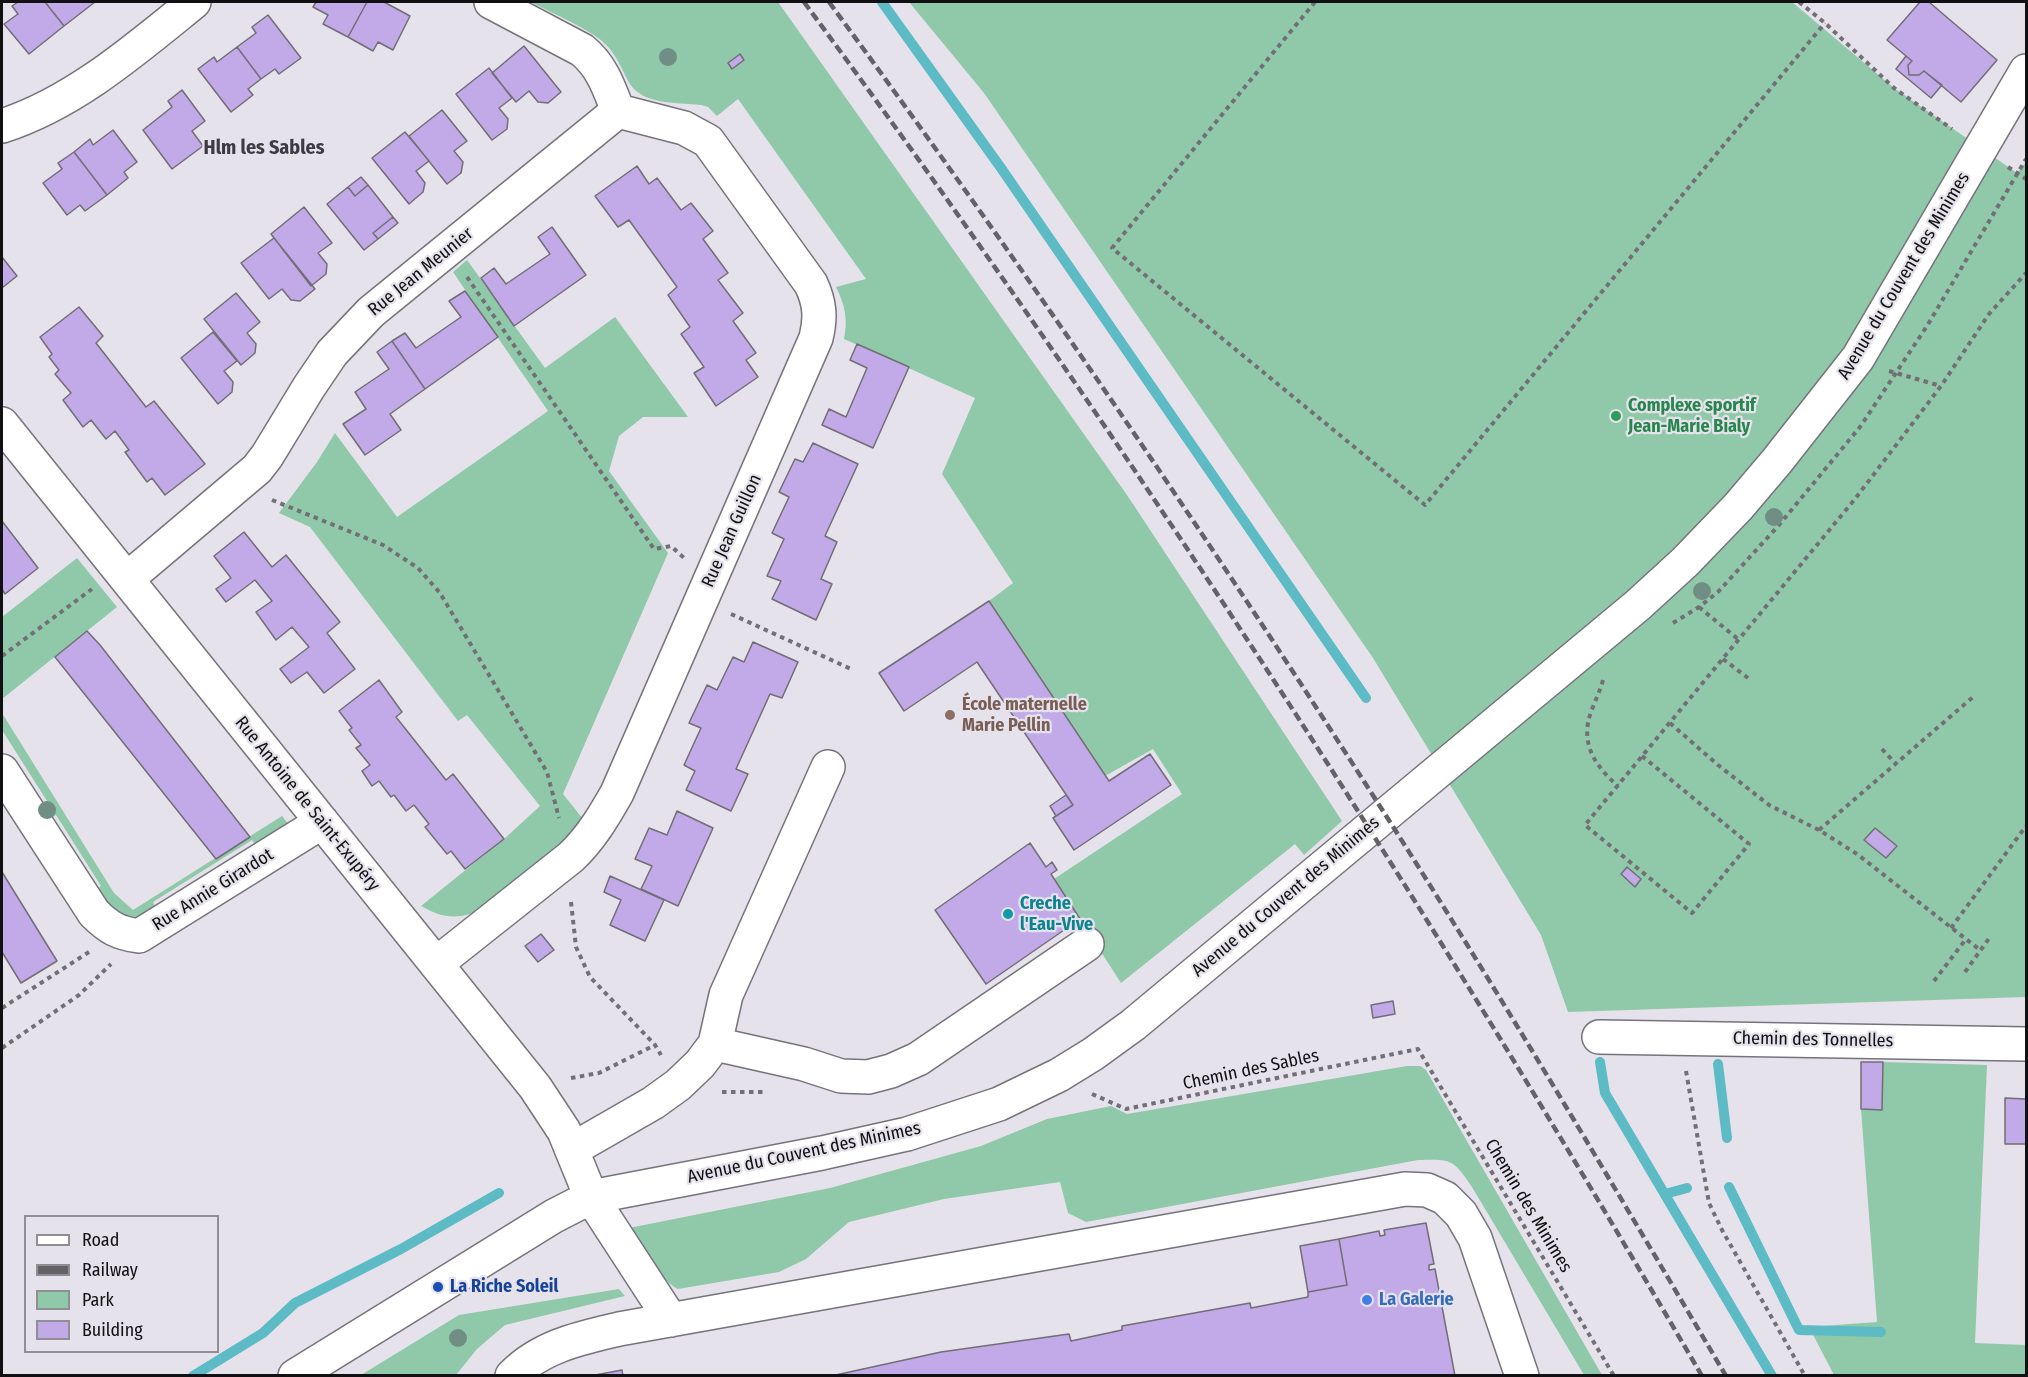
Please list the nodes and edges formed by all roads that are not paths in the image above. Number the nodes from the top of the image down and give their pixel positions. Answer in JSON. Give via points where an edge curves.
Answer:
{"nodes":[{"id":1,"x":194,"y":2,"type":"edge"},
{"id":2,"x":491,"y":2,"type":"edge"},
{"id":3,"x":2026,"y":71,"type":"edge"},
{"id":4,"x":618,"y":111,"type":"junction"},
{"id":5,"x":2,"y":126,"type":"edge"},
{"id":6,"x":2,"y":424,"type":"edge"},
{"id":7,"x":123,"y":574,"type":"junction"},
{"id":8,"x":828,"y":767,"type":"dead end"},
{"id":9,"x":2,"y":771,"type":"edge"},
{"id":10,"x":322,"y":822,"type":"junction"},
{"id":11,"x":1087,"y":944,"type":"dead end"},
{"id":12,"x":436,"y":964,"type":"junction"},
{"id":13,"x":1599,"y":1037,"type":"dead end"},
{"id":14,"x":715,"y":1044,"type":"junction"},
{"id":15,"x":2026,"y":1044,"type":"edge"},
{"id":16,"x":573,"y":1149,"type":"junction"},
{"id":17,"x":591,"y":1197,"type":"junction"},
{"id":18,"x":671,"y":1320,"type":"junction"},
{"id":19,"x":295,"y":1376,"type":"edge"},
{"id":20,"x":512,"y":1376,"type":"edge"},
{"id":21,"x":1522,"y":1376,"type":"edge"}],
"edges":[{"from":1,"to":5,"type":"street","via":[[72,93]]},
{"from":2,"to":4,"type":"street","via":[[582,50],[601,71]]},
{"from":3,"to":17,"type":"street","name":"Avenue du Couvent des Minimes","via":[[1858,358],[1777,461],[1715,530],[1638,605],[1133,1025],[1059,1076],[999,1104],[907,1134]]},
{"from":4,"to":7,"type":"street","name":"Rue Jean Meunier","via":[[371,312],[347,336],[309,387],[257,470]]},
{"from":4,"to":12,"type":"street","name":"Rue Jean Guillon","via":[[684,128],[708,141],[811,284],[820,313],[816,338],[617,793],[593,833],[571,857]]},
{"from":6,"to":7,"type":"street","name":"Rue Antoine de Saint-Exupéry"},
{"from":7,"to":10,"type":"street","name":"Rue Antoine de Saint-Exupéry"},
{"from":8,"to":14,"type":"street","via":[[726,995]]},
{"from":9,"to":10,"type":"street","name":"Rue Annie Girardot","via":[[94,914],[103,923],[129,934]]},
{"from":10,"to":12,"type":"street","name":"Rue Antoine de Saint-Exupéry"},
{"from":11,"to":14,"type":"street","via":[[918,1059],[891,1071],[868,1077],[841,1076]]},
{"from":12,"to":16,"type":"street","name":"Rue Antoine de Saint-Exupéry","via":[[535,1087]]},
{"from":13,"to":15,"type":"street","name":"Chemin des Tonnelles"},
{"from":14,"to":16,"type":"street","via":[[678,1085]]},
{"from":16,"to":17,"type":"street","name":"Rue Antoine de Saint-Exupéry"},
{"from":17,"to":18,"type":"street","name":"Rue Antoine de Saint-Exupéry"},
{"from":17,"to":19,"type":"street","name":"Avenue du Couvent des Minimes"},
{"from":18,"to":20,"type":"street","via":[[569,1341],[544,1352]]},
{"from":18,"to":21,"type":"street","via":[[1405,1189],[1427,1190],[1444,1198],[1461,1214],[1475,1238]]}]}
